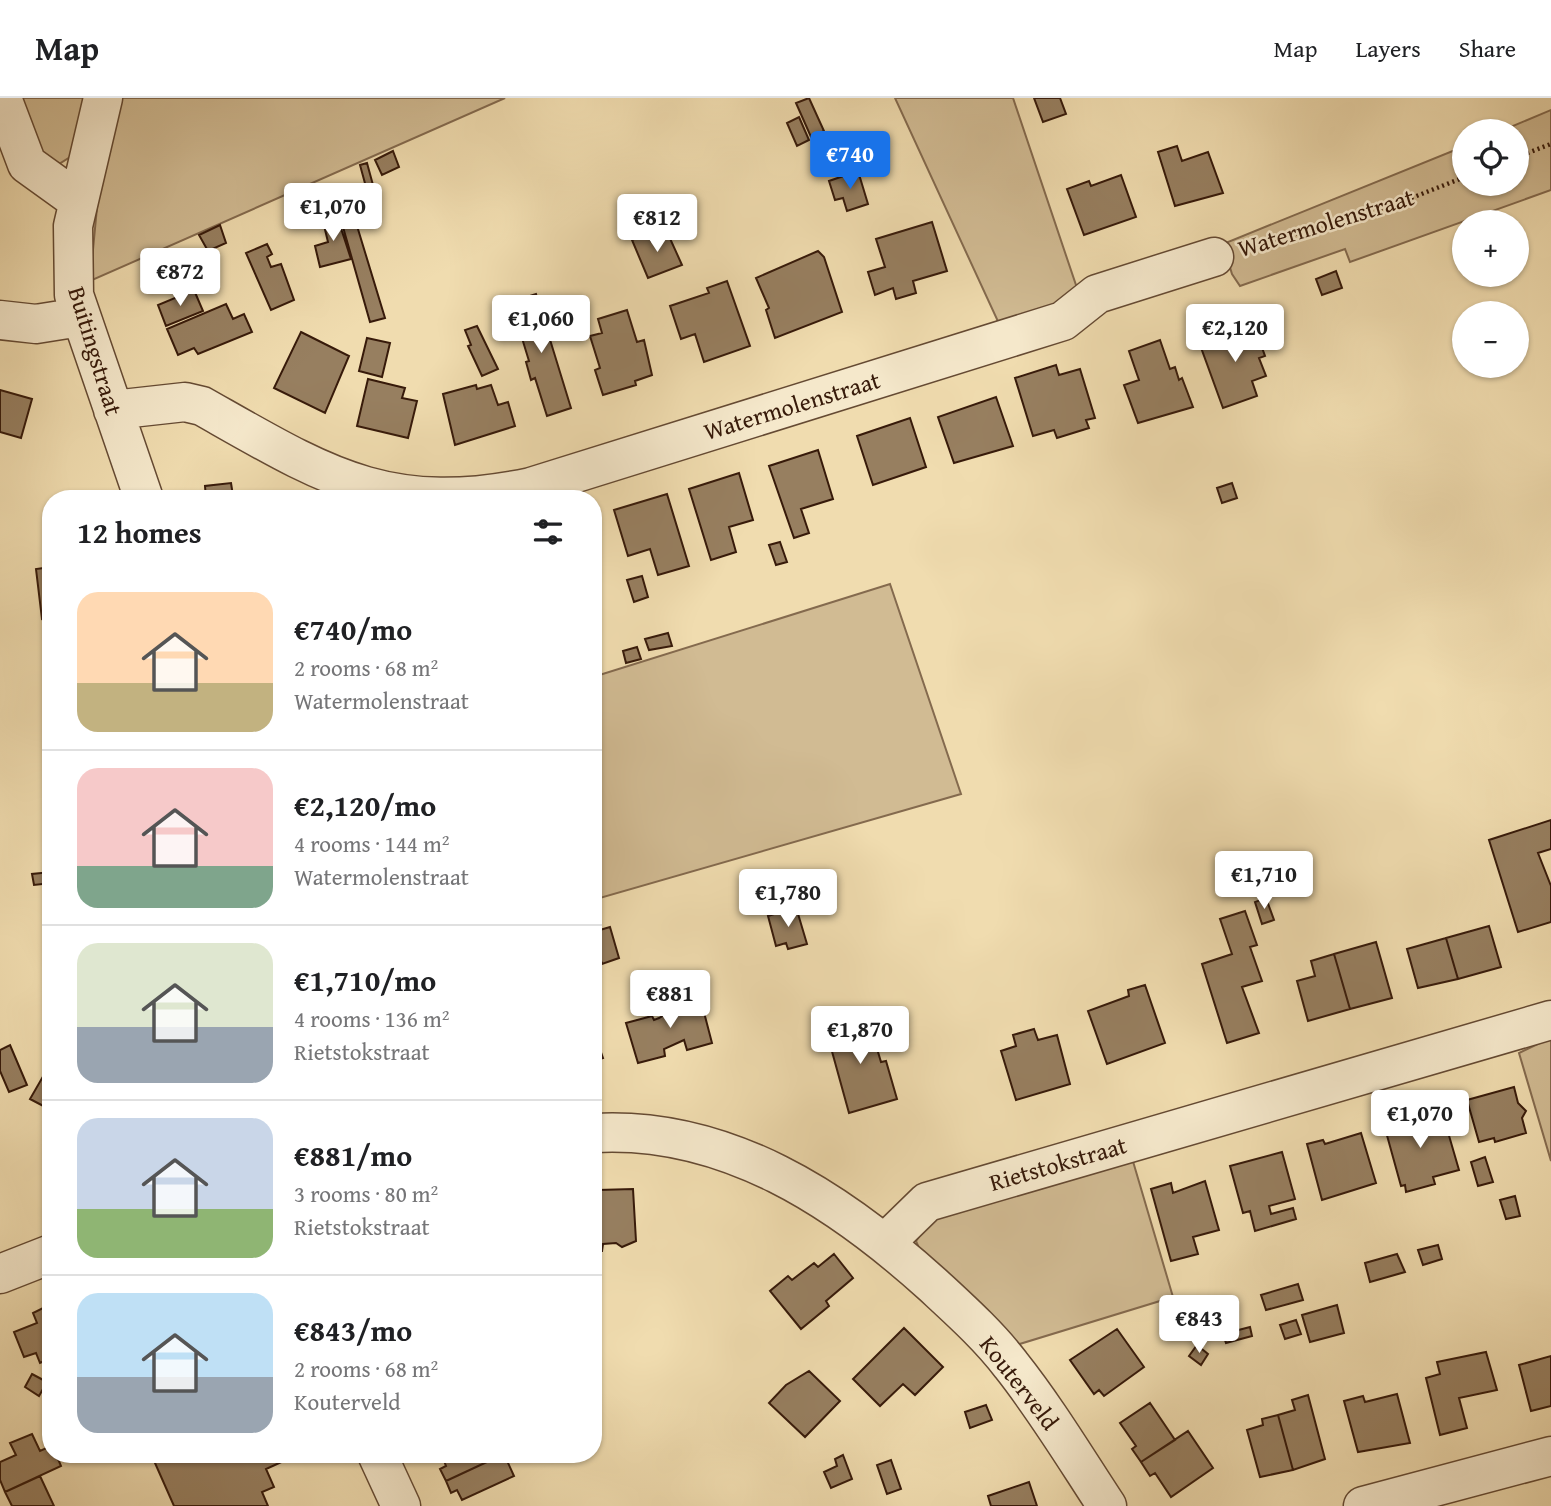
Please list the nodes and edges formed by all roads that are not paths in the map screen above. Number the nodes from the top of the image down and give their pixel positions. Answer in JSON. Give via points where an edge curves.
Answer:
{"nodes":[{"id":1,"x":2,"y":98,"type":"edge"},
{"id":2,"x":103,"y":98,"type":"edge"},
{"id":3,"x":77,"y":200,"type":"junction"},
{"id":4,"x":1214,"y":257,"type":"road end"},
{"id":5,"x":80,"y":317,"type":"junction"},
{"id":6,"x":0,"y":320,"type":"edge"},
{"id":7,"x":113,"y":410,"type":"junction"},
{"id":8,"x":141,"y":490,"type":"edge"},
{"id":9,"x":378,"y":490,"type":"edge"},
{"id":10,"x":516,"y":490,"type":"edge"},
{"id":11,"x":1551,"y":1020,"type":"edge"},
{"id":12,"x":602,"y":1133,"type":"edge"},
{"id":13,"x":886,"y":1242,"type":"junction"},
{"id":14,"x":42,"y":1258,"type":"edge"},
{"id":15,"x":0,"y":1274,"type":"edge"},
{"id":16,"x":1551,"y":1456,"type":"edge"},
{"id":17,"x":381,"y":1463,"type":"edge"},
{"id":18,"x":401,"y":1506,"type":"edge"},
{"id":19,"x":1107,"y":1506,"type":"edge"},
{"id":20,"x":1363,"y":1506,"type":"edge"}],
"edges":[{"from":1,"to":3,"type":"street","via":[[27,164]]},
{"from":2,"to":3,"type":"street","name":"Buitingstraat"},
{"from":3,"to":5,"type":"street","name":"Buitingstraat","via":[[71,253]]},
{"from":4,"to":10,"type":"street","name":"Watermolenstraat","via":[[1097,294],[1063,321]]},
{"from":5,"to":6,"type":"street","via":[[36,324]]},
{"from":5,"to":7,"type":"street","name":"Buitingstraat"},
{"from":7,"to":8,"type":"street","name":"Buitingstraat"},
{"from":7,"to":9,"type":"street","name":"Watermolenstraat","via":[[185,402],[202,406],[309,466]]},
{"from":11,"to":13,"type":"street","name":"Rietstokstraat","via":[[927,1202]]},
{"from":12,"to":13,"type":"street","via":[[667,1137],[744,1158],[814,1194]]},
{"from":13,"to":19,"type":"street","name":"Kouterveld","via":[[1011,1364]]},
{"from":14,"to":15,"type":"street"},
{"from":16,"to":20,"type":"street"},
{"from":17,"to":18,"type":"street"}]}
